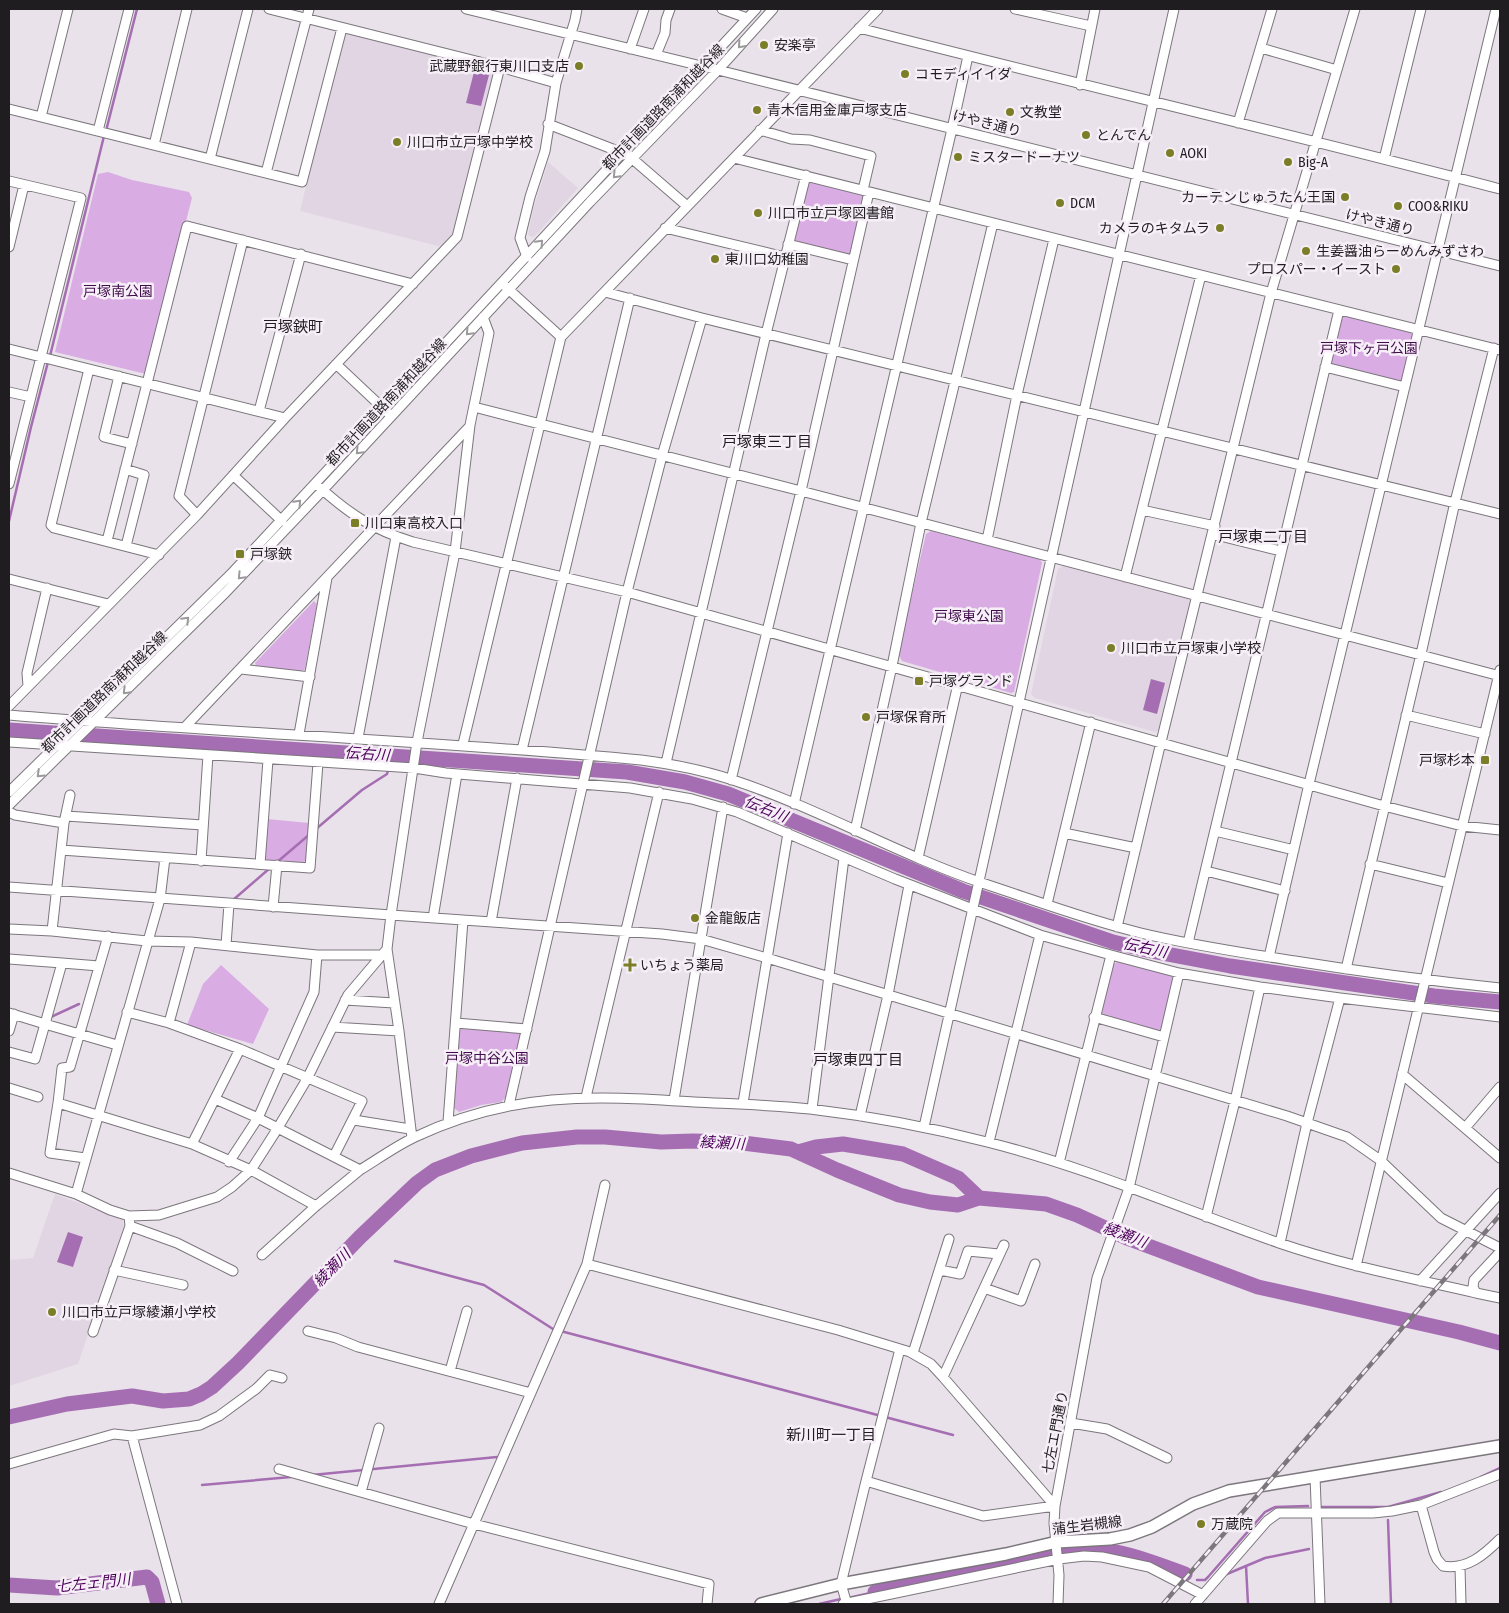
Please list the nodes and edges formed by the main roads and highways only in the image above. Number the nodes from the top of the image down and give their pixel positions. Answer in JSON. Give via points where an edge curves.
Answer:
{"nodes":[{"id":1,"x":1500,"y":1446,"type":"edge"},
{"id":2,"x":761,"y":1604,"type":"edge"}],
"edges":[{"from":1,"to":2,"type":"main road","name":"蒲生岩槻線","via":[[1229,1491],[1193,1504],[1152,1527],[1130,1535],[1057,1542],[841,1584]]}]}
